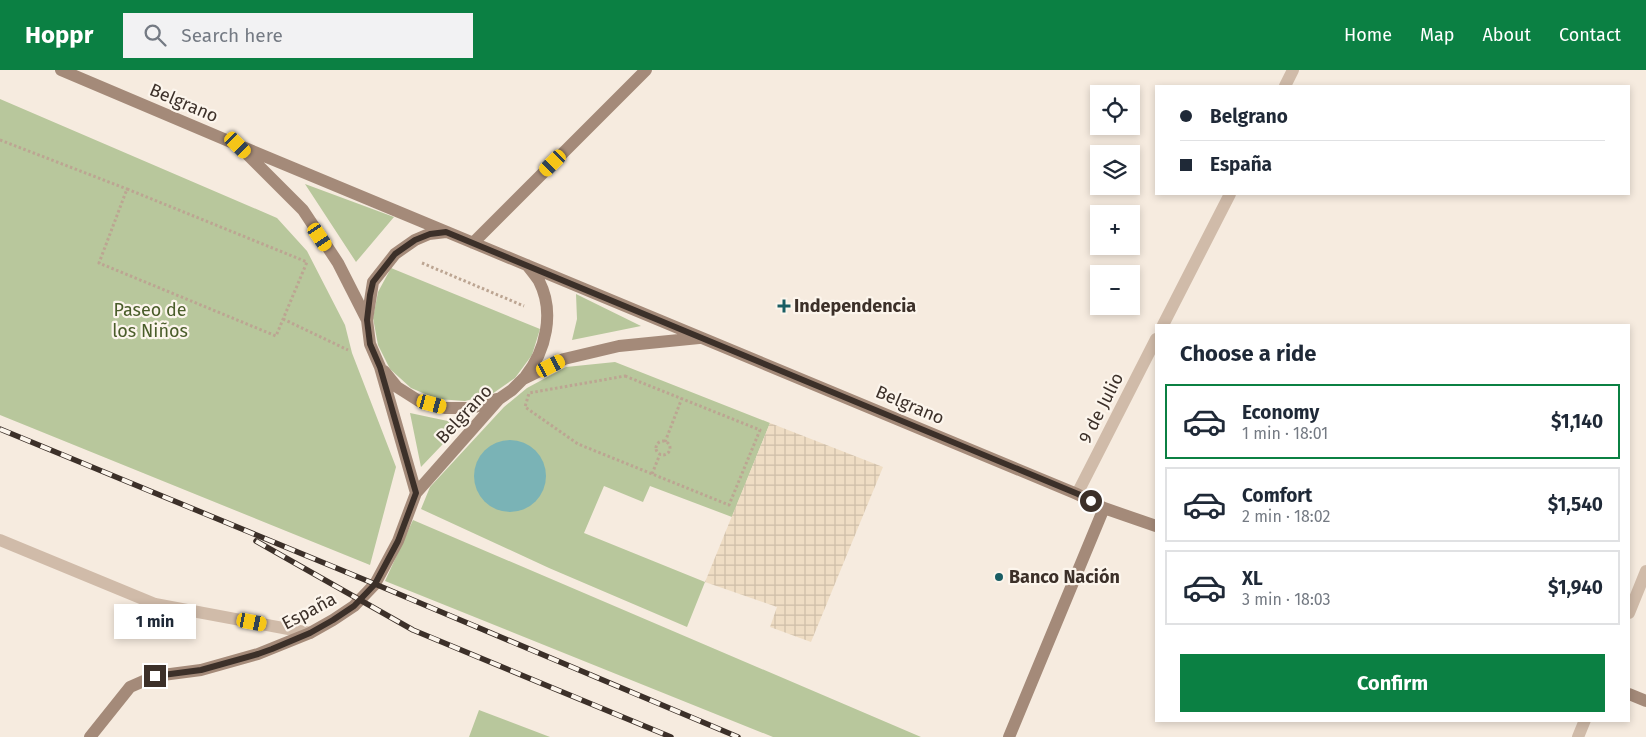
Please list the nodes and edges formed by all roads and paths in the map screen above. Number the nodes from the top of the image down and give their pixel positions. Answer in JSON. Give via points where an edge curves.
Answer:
{"nodes":[{"id":1,"x":61,"y":70,"type":"edge"},
{"id":2,"x":646,"y":70,"type":"edge"},
{"id":3,"x":1293,"y":70,"type":"edge"},
{"id":4,"x":1286,"y":85,"type":"edge"},
{"id":5,"x":0,"y":140,"type":"edge"},
{"id":6,"x":238,"y":145,"type":"junction"},
{"id":7,"x":127,"y":189,"type":"junction"},
{"id":8,"x":1229,"y":195,"type":"edge"},
{"id":9,"x":446,"y":232,"type":"junction"},
{"id":10,"x":474,"y":243,"type":"junction"},
{"id":11,"x":418,"y":261,"type":"dead end"},
{"id":12,"x":527,"y":265,"type":"junction"},
{"id":13,"x":525,"y":306,"type":"dead end"},
{"id":14,"x":283,"y":319,"type":"junction"},
{"id":15,"x":367,"y":320,"type":"junction"},
{"id":16,"x":1164,"y":324,"type":"edge"},
{"id":17,"x":702,"y":338,"type":"junction"},
{"id":18,"x":1155,"y":341,"type":"edge"},
{"id":19,"x":352,"y":353,"type":"dead end"},
{"id":20,"x":380,"y":367,"type":"junction"},
{"id":21,"x":524,"y":379,"type":"junction"},
{"id":22,"x":498,"y":398,"type":"junction"},
{"id":23,"x":682,"y":398,"type":"junction"},
{"id":24,"x":665,"y":442,"type":"junction"},
{"id":25,"x":660,"y":454,"type":"junction"},
{"id":26,"x":652,"y":474,"type":"junction"},
{"id":27,"x":416,"y":493,"type":"junction"},
{"id":28,"x":1078,"y":494,"type":"junction"},
{"id":29,"x":1104,"y":508,"type":"junction"},
{"id":30,"x":1155,"y":526,"type":"edge"},
{"id":31,"x":0,"y":540,"type":"edge"},
{"id":32,"x":1646,"y":571,"type":"edge"},
{"id":33,"x":1630,"y":611,"type":"edge"},
{"id":34,"x":310,"y":633,"type":"junction"},
{"id":35,"x":1630,"y":694,"type":"edge"},
{"id":36,"x":1646,"y":701,"type":"edge"},
{"id":37,"x":1584,"y":722,"type":"edge"},
{"id":38,"x":94,"y":736,"type":"edge"},
{"id":39,"x":1010,"y":737,"type":"edge"},
{"id":40,"x":1578,"y":737,"type":"edge"}],
"edges":[{"from":1,"to":6,"type":"main road","name":"Belgrano"},
{"from":2,"to":10,"type":"main road"},
{"from":3,"to":4,"type":"street"},
{"from":5,"to":7,"type":"path"},
{"from":6,"to":9,"type":"main road","name":"Belgrano"},
{"from":6,"to":15,"type":"main road","name":"Belgrano","via":[[303,210],[338,263]]},
{"from":7,"to":14,"type":"path","via":[[307,262]]},
{"from":7,"to":14,"type":"path","via":[[99,263],[276,336]]},
{"from":8,"to":16,"type":"street"},
{"from":9,"to":10,"type":"main road","name":"Belgrano"},
{"from":9,"to":15,"type":"main road","via":[[415,240],[395,254],[373,282]]},
{"from":10,"to":12,"type":"main road","name":"Belgrano"},
{"from":11,"to":13,"type":"path"},
{"from":12,"to":17,"type":"main road","name":"Belgrano"},
{"from":12,"to":21,"type":"main road","via":[[539,281],[547,312],[546,333],[539,355]]},
{"from":14,"to":19,"type":"path"},
{"from":15,"to":20,"type":"main road","name":"Belgrano","via":[[370,344]]},
{"from":17,"to":21,"type":"main road","name":"Belgrano","via":[[619,346],[564,359]]},
{"from":17,"to":28,"type":"main road","name":"Belgrano"},
{"from":18,"to":28,"type":"street","name":"9 de Julio"},
{"from":20,"to":22,"type":"main road","via":[[398,387],[419,401],[445,408],[472,408]]},
{"from":20,"to":27,"type":"main road","name":"Belgrano"},
{"from":21,"to":22,"type":"main road","name":"Belgrano"},
{"from":22,"to":27,"type":"main road","name":"Belgrano"},
{"from":23,"to":24,"type":"path"},
{"from":23,"to":26,"type":"path","via":[[760,430],[729,505]]},
{"from":23,"to":26,"type":"path","via":[[625,376],[529,393],[525,407],[578,444]]},
{"from":24,"to":25,"type":"path","via":[[656,446]]},
{"from":24,"to":25,"type":"path","via":[[669,449]]},
{"from":25,"to":26,"type":"path"},
{"from":27,"to":34,"type":"main road","name":"España","via":[[398,541],[375,584],[354,606]]},
{"from":28,"to":29,"type":"main road","name":"Belgrano"},
{"from":29,"to":30,"type":"main road","name":"Belgrano"},
{"from":29,"to":39,"type":"main road"},
{"from":31,"to":34,"type":"street","via":[[155,604]]},
{"from":32,"to":33,"type":"street"},
{"from":34,"to":38,"type":"main road","name":"España","via":[[258,654],[201,670],[155,676],[130,687]]},
{"from":35,"to":36,"type":"main road"},
{"from":37,"to":40,"type":"street"}]}
